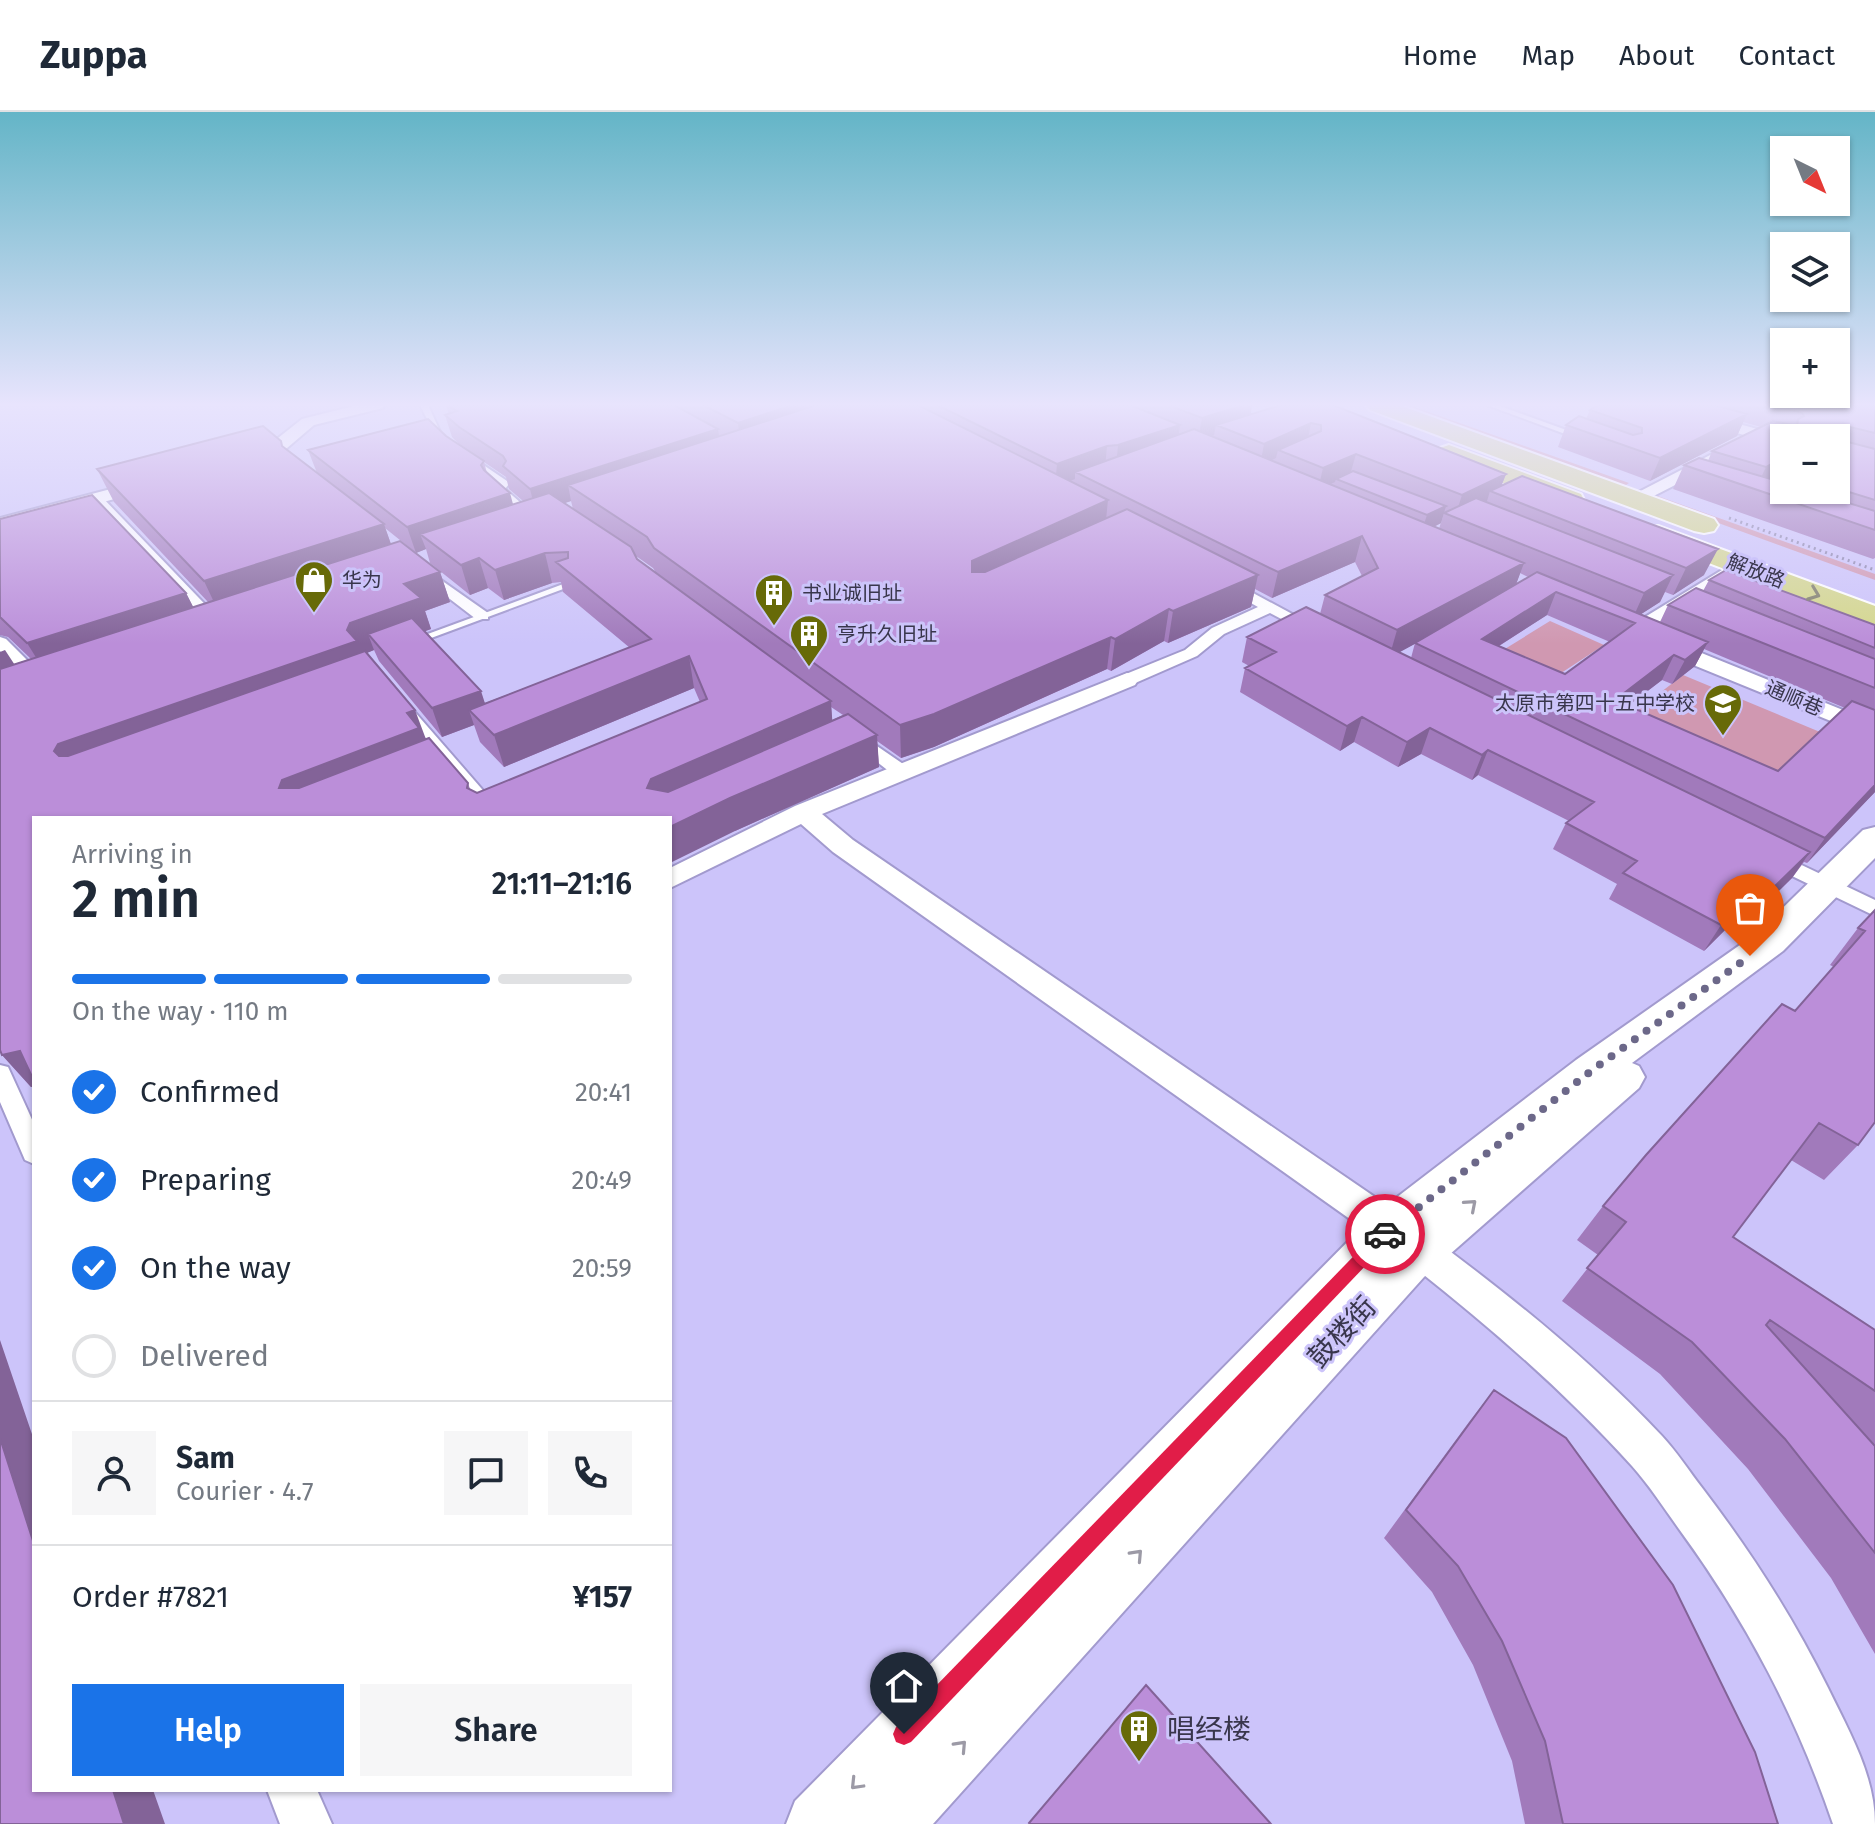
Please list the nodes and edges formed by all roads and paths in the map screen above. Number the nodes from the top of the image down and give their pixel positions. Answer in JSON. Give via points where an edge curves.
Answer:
{"nodes":[{"id":1,"x":144,"y":485,"type":"edge"},
{"id":2,"x":501,"y":485,"type":"edge"},
{"id":3,"x":1516,"y":485,"type":"edge"},
{"id":4,"x":1596,"y":485,"type":"edge"},
{"id":5,"x":1660,"y":485,"type":"edge"},
{"id":6,"x":95,"y":498,"type":"junction"},
{"id":7,"x":1634,"y":499,"type":"junction"},
{"id":8,"x":525,"y":514,"type":"edge"},
{"id":9,"x":0,"y":524,"type":"edge"},
{"id":10,"x":417,"y":559,"type":"edge"},
{"id":11,"x":1804,"y":562,"type":"dead end"},
{"id":12,"x":1740,"y":565,"type":"junction"},
{"id":13,"x":1217,"y":579,"type":"edge"},
{"id":14,"x":569,"y":585,"type":"edge"},
{"id":15,"x":1270,"y":607,"type":"junction"},
{"id":16,"x":482,"y":616,"type":"junction"},
{"id":17,"x":1875,"y":617,"type":"edge"},
{"id":18,"x":216,"y":625,"type":"edge"},
{"id":19,"x":1323,"y":634,"type":"edge"},
{"id":20,"x":0,"y":642,"type":"edge"},
{"id":21,"x":401,"y":646,"type":"edge"},
{"id":22,"x":1127,"y":680,"type":"joint"},
{"id":23,"x":42,"y":684,"type":"edge"},
{"id":24,"x":399,"y":700,"type":"edge"},
{"id":25,"x":1875,"y":732,"type":"edge"},
{"id":26,"x":843,"y":734,"type":"edge"},
{"id":27,"x":450,"y":760,"type":"junction"},
{"id":28,"x":435,"y":765,"type":"edge"},
{"id":29,"x":902,"y":772,"type":"junction"},
{"id":30,"x":798,"y":815,"type":"junction"},
{"id":31,"x":488,"y":816,"type":"edge"},
{"id":32,"x":1875,"y":838,"type":"edge"},
{"id":33,"x":1750,"y":848,"type":"edge"},
{"id":34,"x":1875,"y":856,"type":"edge"},
{"id":35,"x":672,"y":878,"type":"edge"},
{"id":36,"x":1848,"y":896,"type":"edge"},
{"id":37,"x":0,"y":1074,"type":"edge"},
{"id":38,"x":25,"y":1107,"type":"edge"},
{"id":39,"x":32,"y":1143,"type":"edge"},
{"id":40,"x":1399,"y":1245,"type":"junction"},
{"id":41,"x":293,"y":1792,"type":"edge"},
{"id":42,"x":306,"y":1824,"type":"edge"},
{"id":43,"x":818,"y":1824,"type":"edge"},
{"id":44,"x":889,"y":1824,"type":"edge"},
{"id":45,"x":1841,"y":1824,"type":"edge"},
{"id":46,"x":1859,"y":1824,"type":"edge"}],
"edges":[{"from":1,"to":6,"type":"street"},
{"from":2,"to":8,"type":"street","via":[[498,490]]},
{"from":3,"to":12,"type":"main road","name":"解放路"},
{"from":4,"to":7,"type":"main road","name":"解放路"},
{"from":5,"to":7,"type":"street"},
{"from":6,"to":9,"type":"street"},
{"from":6,"to":18,"type":"street"},
{"from":7,"to":11,"type":"main road","name":"解放路"},
{"from":10,"to":16,"type":"street"},
{"from":12,"to":17,"type":"main road","name":"解放路","one_way":true},
{"from":12,"to":25,"type":"street","name":"通顺巷","via":[[1626,629]]},
{"from":13,"to":15,"type":"street"},
{"from":14,"to":16,"type":"lane"},
{"from":15,"to":19,"type":"street"},
{"from":15,"to":22,"type":"street","via":[[1218,631],[1191,653]]},
{"from":16,"to":21,"type":"lane"},
{"from":20,"to":23,"type":"street"},
{"from":22,"to":29,"type":"street"},
{"from":24,"to":27,"type":"lane"},
{"from":26,"to":29,"type":"street"},
{"from":27,"to":28,"type":"lane"},
{"from":27,"to":31,"type":"lane","via":[[490,806]]},
{"from":29,"to":30,"type":"street"},
{"from":30,"to":35,"type":"street"},
{"from":30,"to":40,"type":"street","via":[[832,852]]},
{"from":32,"to":36,"type":"street","name":"鼓楼街"},
{"from":33,"to":36,"type":"street"},
{"from":34,"to":36,"type":"street","name":"鼓楼街"},
{"from":36,"to":40,"type":"street","name":"鼓楼街","via":[[1608,1090]]},
{"from":37,"to":38,"type":"street"},
{"from":38,"to":39,"type":"street"},
{"from":40,"to":43,"type":"street","name":"鼓楼街","one_way":true},
{"from":44,"to":40,"type":"street","name":"鼓楼街","one_way":true},
{"from":40,"to":45,"type":"street","via":[[1551,1375],[1647,1473],[1725,1583],[1785,1684]]},
{"from":40,"to":46,"type":"street","via":[[1564,1367],[1649,1453],[1781,1643],[1833,1751]]},
{"from":41,"to":42,"type":"street"}]}
